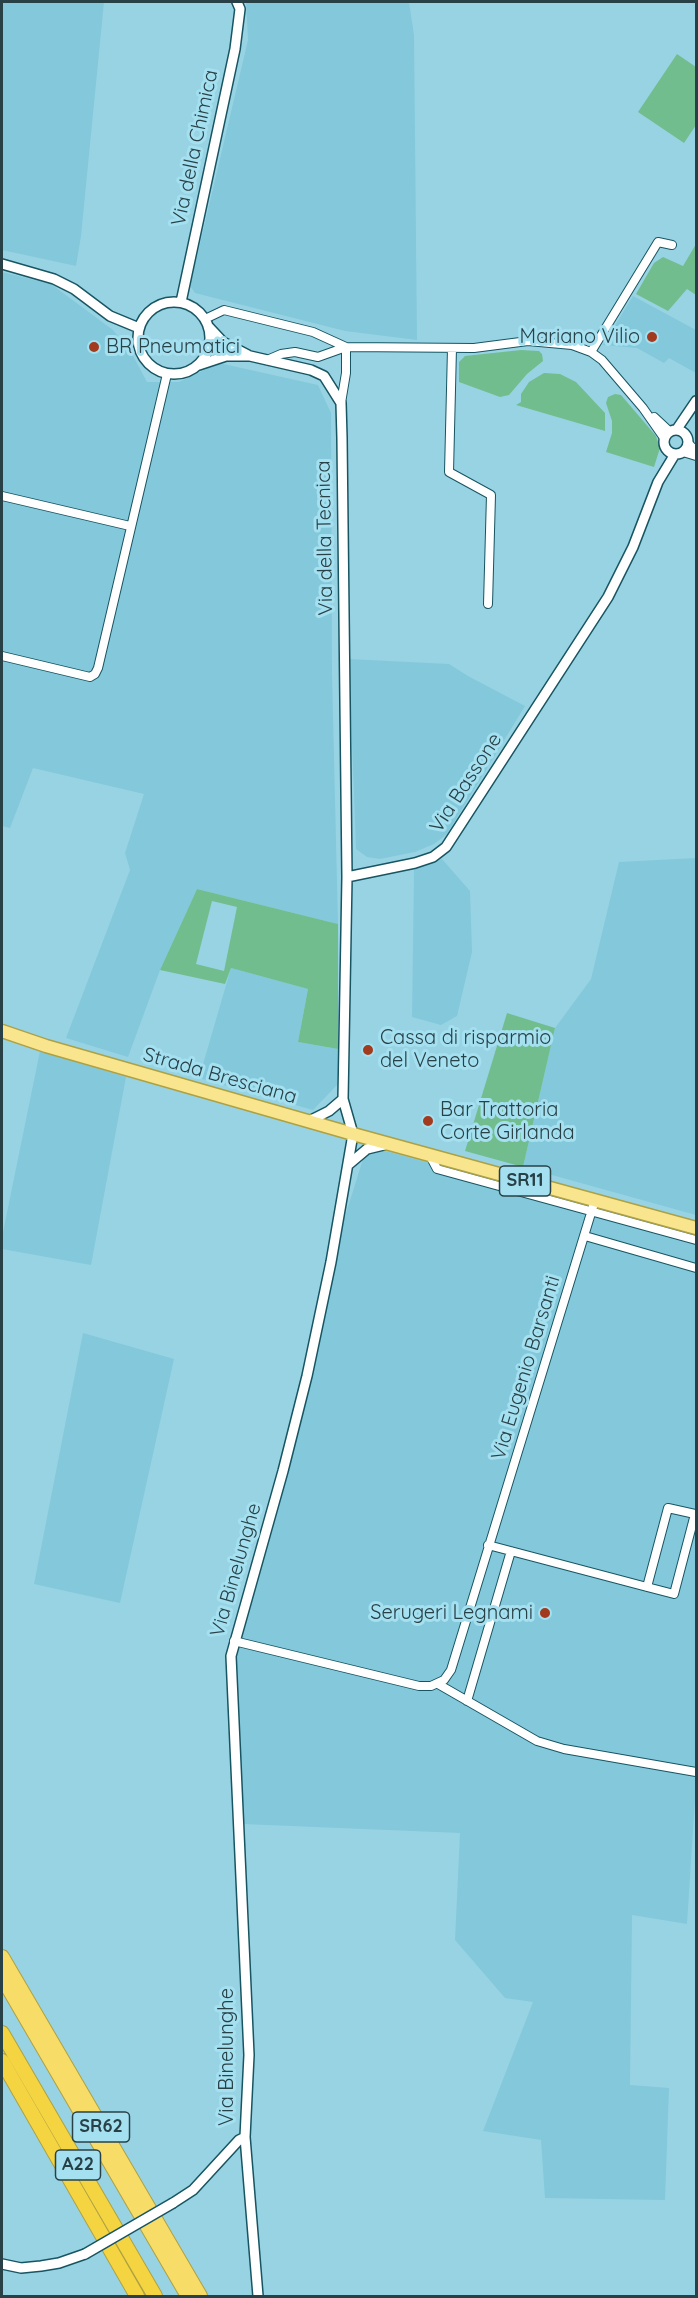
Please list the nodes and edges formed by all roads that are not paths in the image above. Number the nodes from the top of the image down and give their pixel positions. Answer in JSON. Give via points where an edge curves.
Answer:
{"nodes":[{"id":1,"x":237,"y":2,"type":"edge"},
{"id":2,"x":672,"y":245,"type":"dead end"},
{"id":3,"x":2,"y":264,"type":"edge"},
{"id":4,"x":181,"y":303,"type":"junction"},
{"id":5,"x":207,"y":323,"type":"junction"},
{"id":6,"x":140,"y":328,"type":"junction"},
{"id":7,"x":346,"y":347,"type":"junction"},
{"id":8,"x":452,"y":348,"type":"junction"},
{"id":9,"x":591,"y":352,"type":"junction"},
{"id":10,"x":250,"y":356,"type":"junction"},
{"id":11,"x":267,"y":360,"type":"junction"},
{"id":12,"x":199,"y":365,"type":"junction"},
{"id":13,"x":167,"y":374,"type":"junction"},
{"id":14,"x":696,"y":401,"type":"edge"},
{"id":15,"x":341,"y":403,"type":"junction"},
{"id":16,"x":696,"y":406,"type":"edge"},
{"id":17,"x":677,"y":435,"type":"junction"},
{"id":18,"x":665,"y":448,"type":"junction"},
{"id":19,"x":679,"y":453,"type":"junction"},
{"id":20,"x":696,"y":454,"type":"edge"},
{"id":21,"x":658,"y":482,"type":"junction"},
{"id":22,"x":2,"y":496,"type":"edge"},
{"id":23,"x":130,"y":526,"type":"junction"},
{"id":24,"x":488,"y":604,"type":"dead end"},
{"id":25,"x":2,"y":656,"type":"edge"},
{"id":26,"x":347,"y":877,"type":"junction"},
{"id":27,"x":2,"y":1031,"type":"edge"},
{"id":28,"x":343,"y":1099,"type":"junction"},
{"id":29,"x":309,"y":1121,"type":"junction"},
{"id":30,"x":353,"y":1134,"type":"junction"},
{"id":31,"x":390,"y":1143,"type":"junction"},
{"id":32,"x":348,"y":1165,"type":"junction"},
{"id":33,"x":594,"y":1206,"type":"junction"},
{"id":34,"x":696,"y":1228,"type":"edge"},
{"id":35,"x":585,"y":1236,"type":"junction"},
{"id":36,"x":696,"y":1240,"type":"edge"},
{"id":37,"x":696,"y":1268,"type":"edge"},
{"id":38,"x":488,"y":1545,"type":"junction"},
{"id":39,"x":511,"y":1551,"type":"junction"},
{"id":40,"x":647,"y":1587,"type":"junction"},
{"id":41,"x":234,"y":1641,"type":"junction"},
{"id":42,"x":438,"y":1684,"type":"junction"},
{"id":43,"x":466,"y":1701,"type":"junction"},
{"id":44,"x":696,"y":1772,"type":"edge"},
{"id":45,"x":2,"y":1957,"type":"edge"},
{"id":46,"x":2,"y":1977,"type":"edge"},
{"id":47,"x":2,"y":2033,"type":"edge"},
{"id":48,"x":2,"y":2061,"type":"edge"},
{"id":49,"x":245,"y":2137,"type":"junction"},
{"id":50,"x":2,"y":2264,"type":"edge"},
{"id":51,"x":137,"y":2296,"type":"edge"},
{"id":52,"x":155,"y":2296,"type":"edge"},
{"id":53,"x":188,"y":2296,"type":"edge"},
{"id":54,"x":200,"y":2296,"type":"edge"},
{"id":55,"x":258,"y":2296,"type":"edge"}],
"edges":[{"from":1,"to":4,"type":"street","name":"Via della Chimica","via":[[240,9],[235,49]]},
{"from":2,"to":9,"type":"street","via":[[658,242]]},
{"from":3,"to":6,"type":"street","via":[[54,279],[111,316]]},
{"from":4,"to":5,"type":"street","via":[[198,311]]},
{"from":4,"to":6,"type":"street","via":[[155,308]]},
{"from":5,"to":7,"type":"street","via":[[224,310],[313,332]]},
{"from":5,"to":10,"type":"street","via":[[223,342]]},
{"from":5,"to":12,"type":"street","via":[[211,340]]},
{"from":6,"to":13,"type":"street","via":[[138,338],[143,357]]},
{"from":7,"to":8,"type":"street"},
{"from":7,"to":11,"type":"street","via":[[318,357],[295,352]]},
{"from":7,"to":15,"type":"street","name":"Via della Tecnica"},
{"from":8,"to":9,"type":"street","via":[[528,341],[572,345]]},
{"from":8,"to":24,"type":"street","via":[[449,472],[491,495]]},
{"from":9,"to":17,"type":"street","via":[[644,408]]},
{"from":10,"to":11,"type":"street"},
{"from":10,"to":12,"type":"street","via":[[226,356]]},
{"from":11,"to":15,"type":"street","via":[[324,375]]},
{"from":12,"to":13,"type":"street","via":[[190,371]]},
{"from":13,"to":23,"type":"street"},
{"from":14,"to":17,"type":"street","name":"Via Bassone"},
{"from":15,"to":26,"type":"street","name":"Via della Tecnica"},
{"from":16,"to":17,"type":"street"},
{"from":17,"to":18,"type":"street"},
{"from":17,"to":19,"type":"street","name":"Via Bassone"},
{"from":17,"to":20,"type":"street"},
{"from":18,"to":19,"type":"street"},
{"from":18,"to":21,"type":"street"},
{"from":19,"to":20,"type":"street"},
{"from":19,"to":21,"type":"street","name":"Via Bassone"},
{"from":21,"to":26,"type":"street","name":"Via Bassone","via":[[608,597],[446,847],[415,862]]},
{"from":22,"to":23,"type":"street"},
{"from":23,"to":25,"type":"street","via":[[95,674],[90,677]]},
{"from":26,"to":28,"type":"street"},
{"from":27,"to":29,"type":"main road","name":"Strada Bresciana","number":"SR11"},
{"from":28,"to":29,"type":"street"},
{"from":28,"to":30,"type":"street"},
{"from":29,"to":30,"type":"main road","name":"Strada Bresciana","number":"SR11"},
{"from":30,"to":31,"type":"main road","name":"Strada Bresciana","number":"SR11"},
{"from":30,"to":32,"type":"street","name":"Via Binelunghe"},
{"from":31,"to":32,"type":"street","via":[[367,1149]]},
{"from":31,"to":33,"type":"main road","name":"Strada Bresciana","number":"SR11","via":[[429,1154],[458,1169]]},
{"from":32,"to":41,"type":"street","name":"Via Binelunghe","via":[[307,1376]]},
{"from":33,"to":34,"type":"main road","name":"Strada Bresciana","number":"SR11"},
{"from":33,"to":35,"type":"street","name":"Via Eugenio Barsanti"},
{"from":33,"to":36,"type":"street","name":"Strada Bresciana"},
{"from":35,"to":37,"type":"street"},
{"from":35,"to":38,"type":"street","name":"Via Eugenio Barsanti"},
{"from":38,"to":39,"type":"street"},
{"from":38,"to":42,"type":"street","name":"Via Eugenio Barsanti","via":[[451,1670]]},
{"from":39,"to":40,"type":"street"},
{"from":39,"to":43,"type":"street"},
{"from":40,"to":40,"type":"street","via":[[669,1508],[695,1514],[674,1594]]},
{"from":41,"to":42,"type":"street","via":[[419,1686]]},
{"from":41,"to":49,"type":"street","name":"Via Binelunghe","via":[[231,1656],[249,2055]]},
{"from":42,"to":43,"type":"street"},
{"from":43,"to":44,"type":"street","via":[[537,1741]]},
{"from":45,"to":54,"type":"highway","number":"SR62"},
{"from":46,"to":53,"type":"highway","number":"SR62"},
{"from":47,"to":52,"type":"highway","number":"A22"},
{"from":48,"to":51,"type":"highway","number":"A22"},
{"from":49,"to":50,"type":"street","name":"Via Binelunghe","bridge":true,"via":[[193,2190],[85,2254],[41,2266],[21,2268]]},
{"from":49,"to":55,"type":"street","name":"Via Binelunghe"}]}
